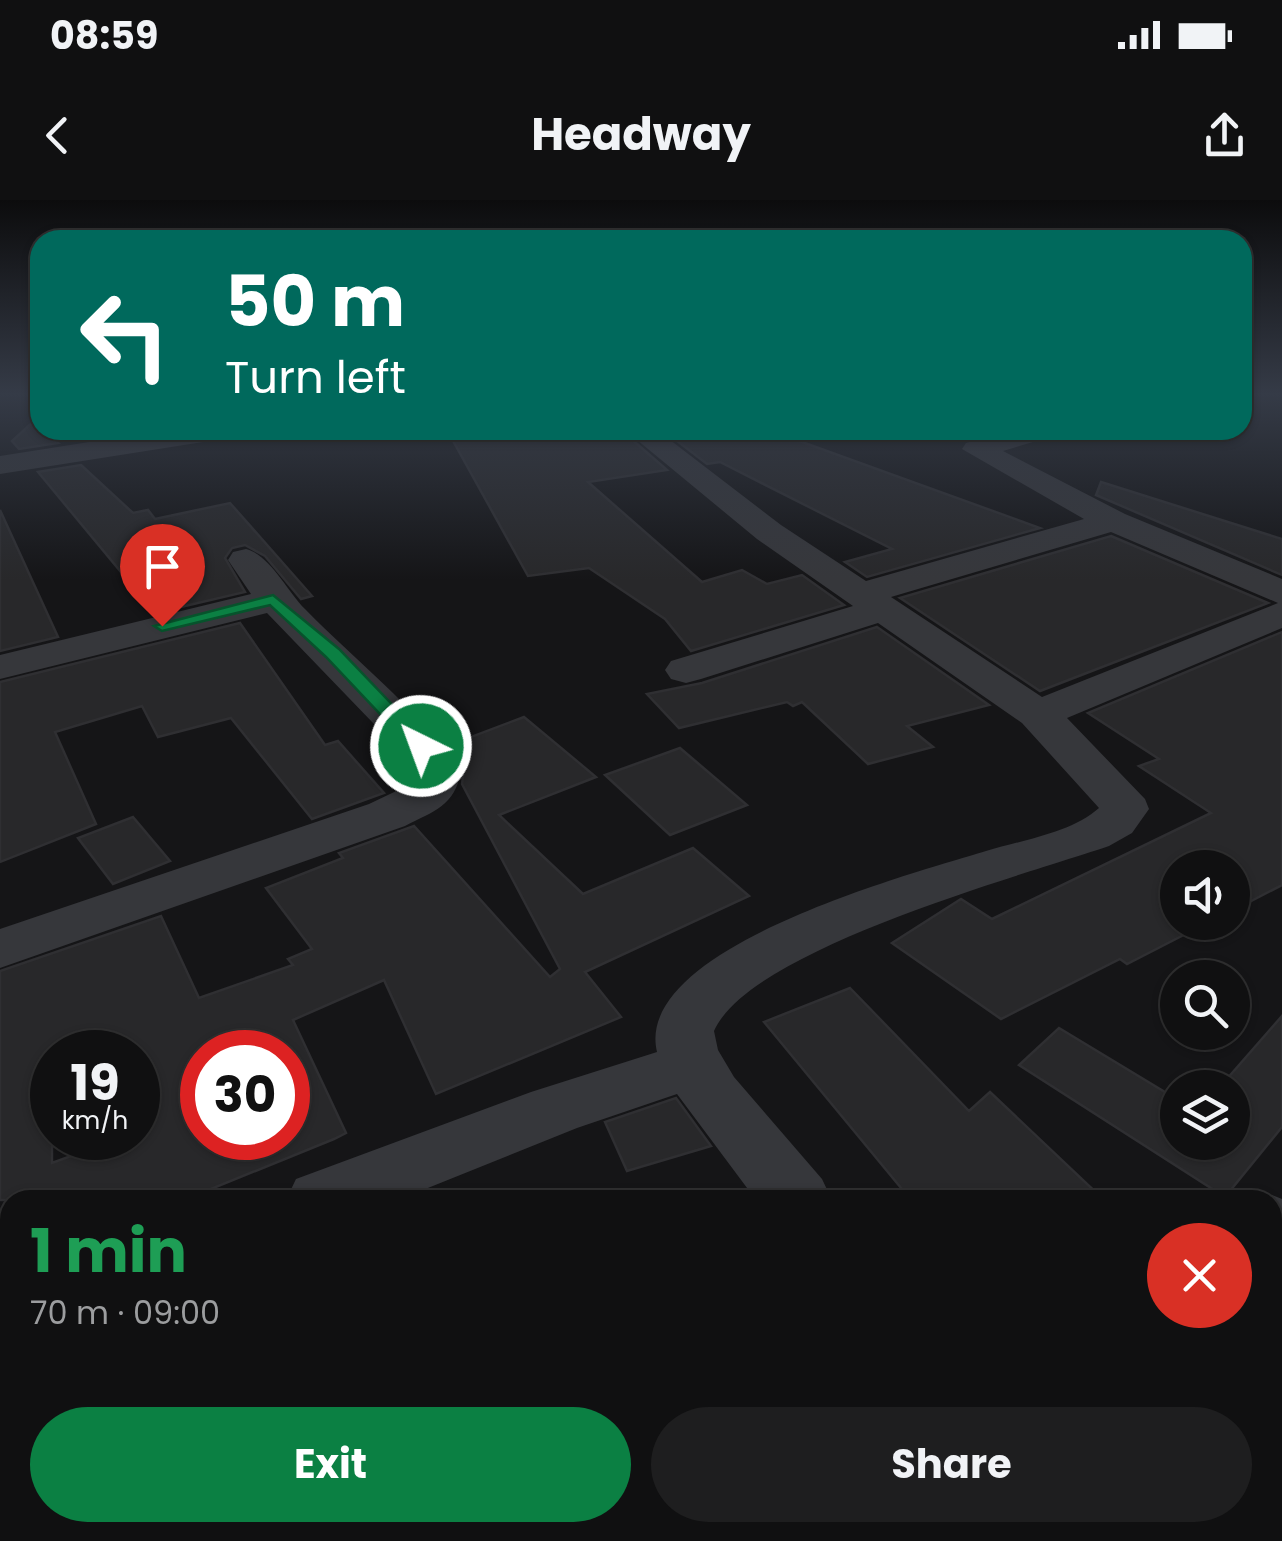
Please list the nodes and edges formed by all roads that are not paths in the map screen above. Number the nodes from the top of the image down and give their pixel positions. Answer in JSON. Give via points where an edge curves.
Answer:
{"nodes":[{"id":1,"x":66,"y":455,"type":"edge"},
{"id":2,"x":671,"y":455,"type":"edge"},
{"id":3,"x":987,"y":455,"type":"edge"},
{"id":4,"x":0,"y":465,"type":"edge"},
{"id":5,"x":1112,"y":521,"type":"junction"},
{"id":6,"x":246,"y":560,"type":"dead end"},
{"id":7,"x":1282,"y":593,"type":"edge"},
{"id":8,"x":273,"y":600,"type":"junction"},
{"id":9,"x":872,"y":601,"type":"junction"},
{"id":10,"x":1282,"y":614,"type":"edge"},
{"id":11,"x":0,"y":668,"type":"edge"},
{"id":12,"x":686,"y":670,"type":"dead end"},
{"id":13,"x":1038,"y":714,"type":"junction"},
{"id":14,"x":0,"y":950,"type":"edge"},
{"id":15,"x":692,"y":1064,"type":"junction"},
{"id":16,"x":347,"y":1190,"type":"edge"},
{"id":17,"x":788,"y":1190,"type":"edge"}],
"edges":[{"from":1,"to":4,"type":"street"},
{"from":2,"to":9,"type":"street"},
{"from":3,"to":5,"type":"street"},
{"from":5,"to":7,"type":"street"},
{"from":5,"to":9,"type":"street"},
{"from":6,"to":8,"type":"street"},
{"from":8,"to":11,"type":"street"},
{"from":8,"to":14,"type":"street","via":[[421,746],[437,771],[433,792]]},
{"from":9,"to":12,"type":"street"},
{"from":9,"to":13,"type":"street"},
{"from":10,"to":13,"type":"street"},
{"from":13,"to":15,"type":"street","via":[[1121,799],[1121,816],[1091,835],[888,900],[724,975],[687,1013],[683,1033]]},
{"from":15,"to":16,"type":"street"},
{"from":15,"to":17,"type":"street"}]}
